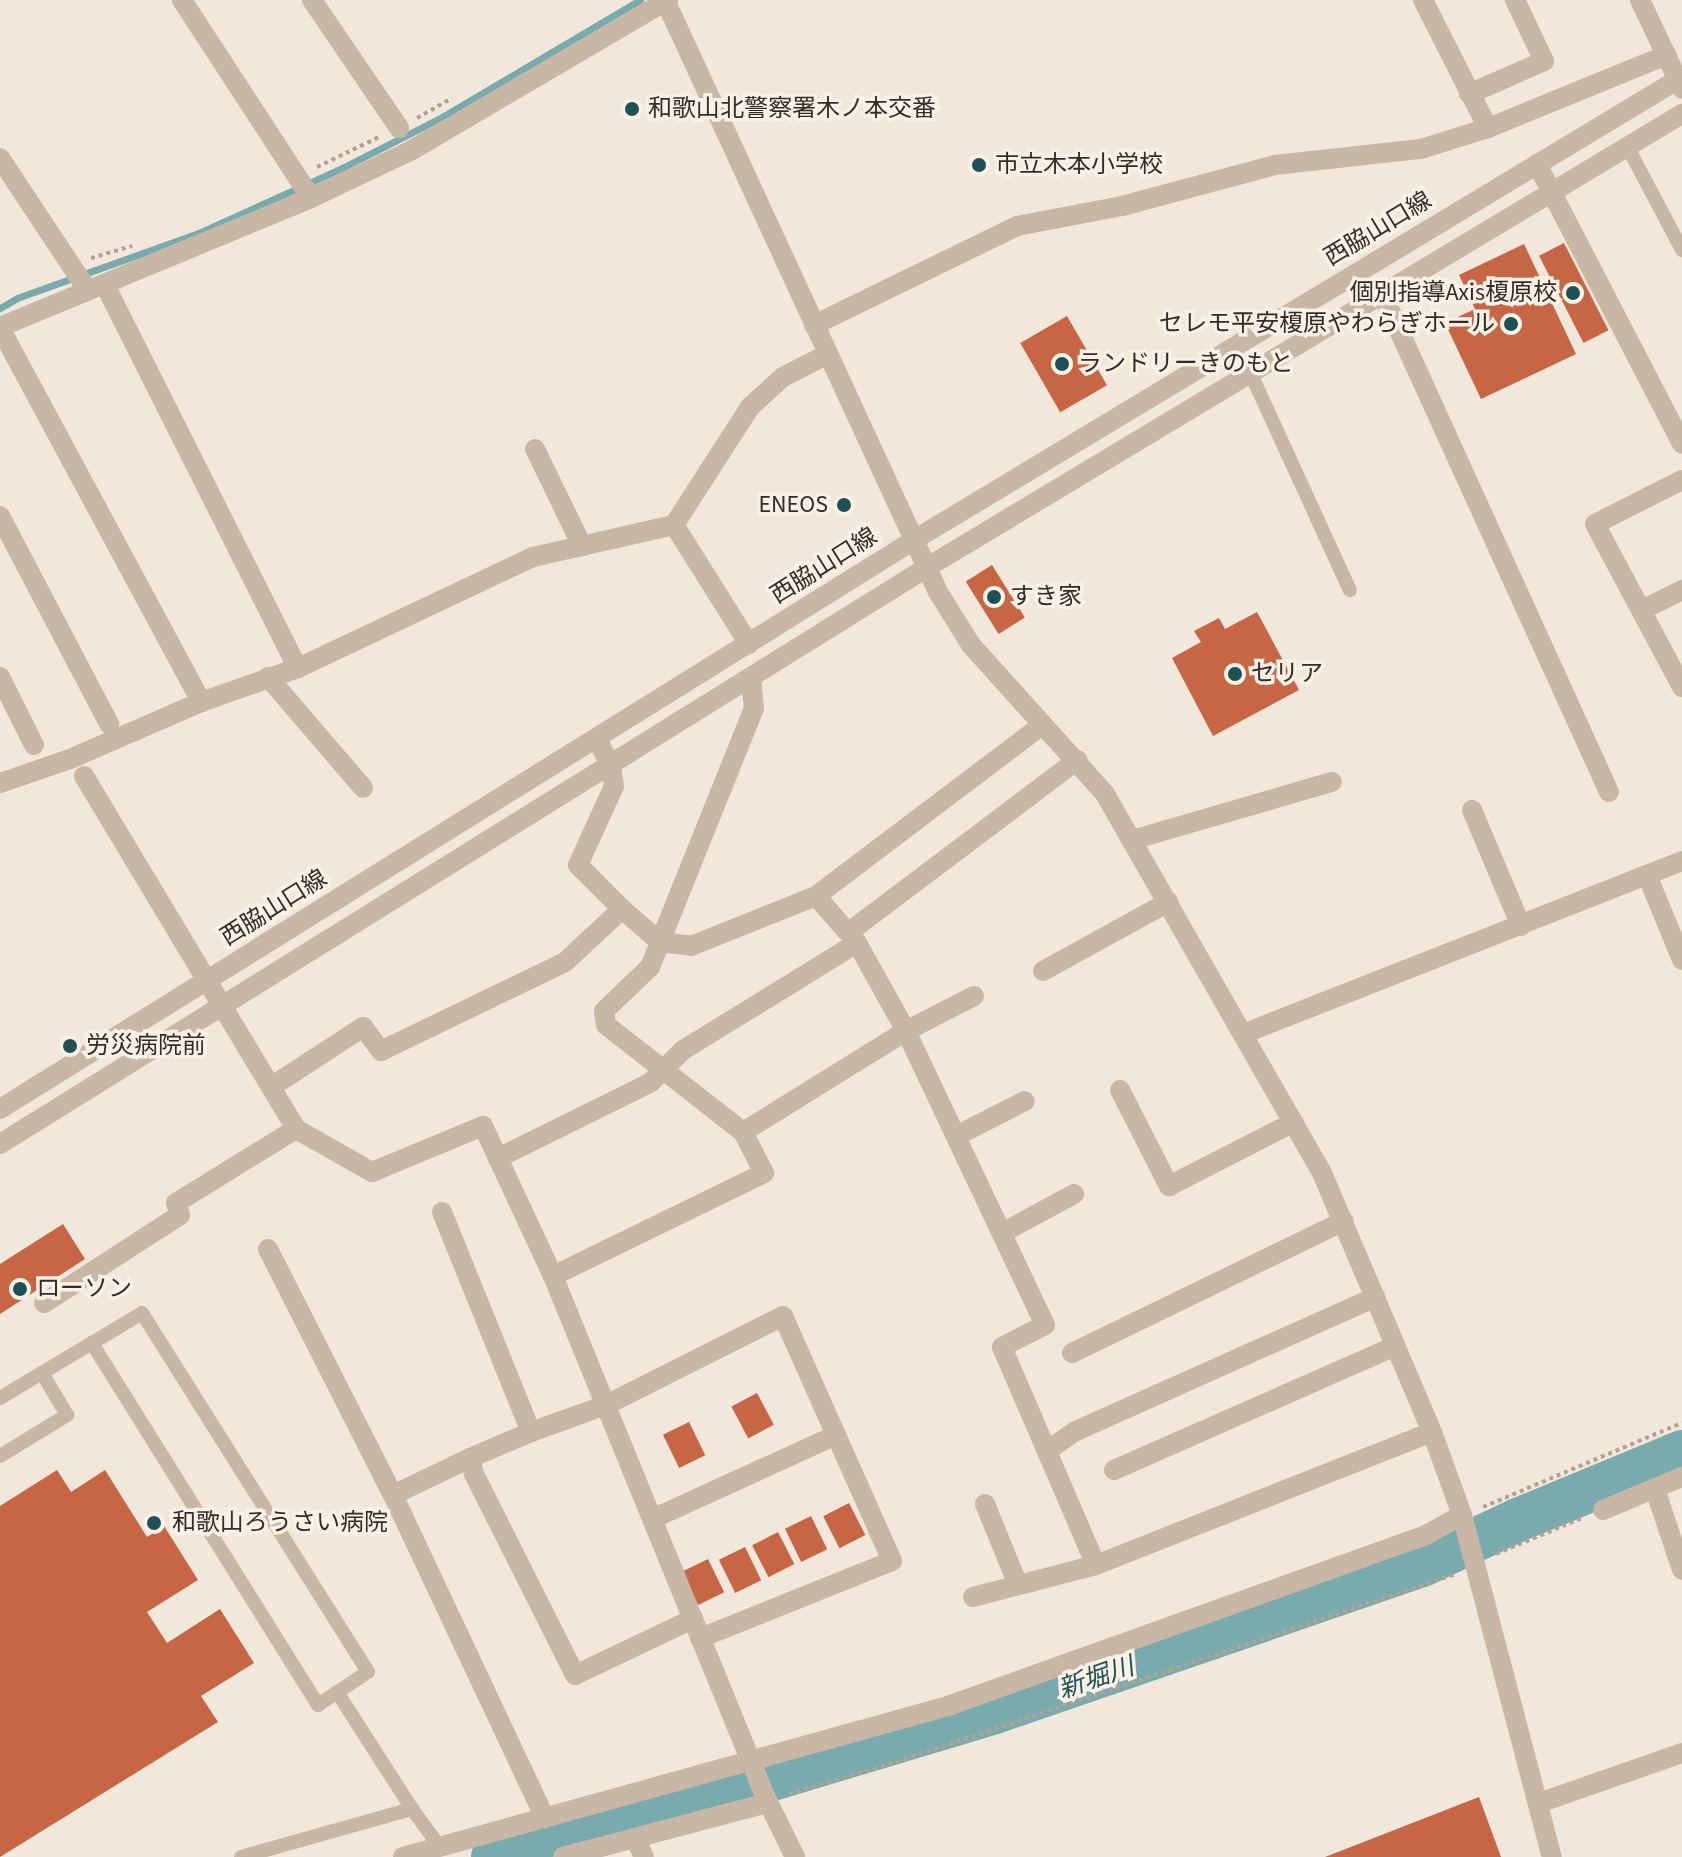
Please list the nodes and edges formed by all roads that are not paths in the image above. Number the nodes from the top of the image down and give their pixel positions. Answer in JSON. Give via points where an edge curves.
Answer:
{"nodes":[{"id":1,"x":182,"y":0,"type":"edge"},
{"id":2,"x":312,"y":0,"type":"edge"},
{"id":3,"x":1423,"y":0,"type":"edge"},
{"id":4,"x":1515,"y":0,"type":"edge"},
{"id":5,"x":1640,"y":0,"type":"edge"},
{"id":6,"x":666,"y":1,"type":"edge"},
{"id":7,"x":1667,"y":55,"type":"junction"},
{"id":8,"x":1681,"y":82,"type":"edge"},
{"id":9,"x":1469,"y":94,"type":"junction"},
{"id":10,"x":1682,"y":114,"type":"edge"},
{"id":11,"x":399,"y":128,"type":"road end"},
{"id":12,"x":1488,"y":128,"type":"junction"},
{"id":13,"x":1627,"y":146,"type":"junction"},
{"id":14,"x":0,"y":158,"type":"edge"},
{"id":15,"x":1537,"y":164,"type":"junction"},
{"id":16,"x":304,"y":186,"type":"junction"},
{"id":17,"x":1552,"y":190,"type":"junction"},
{"id":18,"x":1682,"y":250,"type":"edge"},
{"id":19,"x":84,"y":278,"type":"junction"},
{"id":20,"x":1382,"y":293,"type":"junction"},
{"id":21,"x":814,"y":325,"type":"junction"},
{"id":22,"x":0,"y":328,"type":"edge"},
{"id":23,"x":828,"y":354,"type":"junction"},
{"id":24,"x":1250,"y":372,"type":"junction"},
{"id":25,"x":1682,"y":444,"type":"edge"},
{"id":26,"x":535,"y":449,"type":"dead end"},
{"id":27,"x":1682,"y":480,"type":"edge"},
{"id":28,"x":0,"y":516,"type":"edge"},
{"id":29,"x":674,"y":525,"type":"junction"},
{"id":30,"x":914,"y":540,"type":"junction"},
{"id":31,"x":582,"y":546,"type":"junction"},
{"id":32,"x":926,"y":568,"type":"junction"},
{"id":33,"x":1350,"y":590,"type":"dead end"},
{"id":34,"x":1682,"y":590,"type":"edge"},
{"id":35,"x":1642,"y":610,"type":"junction"},
{"id":36,"x":749,"y":644,"type":"junction"},
{"id":37,"x":298,"y":668,"type":"junction"},
{"id":38,"x":0,"y":677,"type":"edge"},
{"id":39,"x":268,"y":677,"type":"junction"},
{"id":40,"x":751,"y":678,"type":"junction"},
{"id":41,"x":1682,"y":687,"type":"edge"},
{"id":42,"x":201,"y":702,"type":"junction"},
{"id":43,"x":109,"y":724,"type":"dead end"},
{"id":44,"x":1042,"y":725,"type":"junction"},
{"id":45,"x":597,"y":740,"type":"junction"},
{"id":46,"x":34,"y":745,"type":"dead end"},
{"id":47,"x":1077,"y":760,"type":"junction"},
{"id":48,"x":611,"y":766,"type":"junction"},
{"id":49,"x":84,"y":776,"type":"dead end"},
{"id":50,"x":1332,"y":782,"type":"dead end"},
{"id":51,"x":0,"y":783,"type":"edge"},
{"id":52,"x":363,"y":788,"type":"dead end"},
{"id":53,"x":1609,"y":792,"type":"dead end"},
{"id":54,"x":1472,"y":810,"type":"dead end"},
{"id":55,"x":1132,"y":840,"type":"junction"},
{"id":56,"x":1682,"y":861,"type":"edge"},
{"id":57,"x":1647,"y":875,"type":"junction"},
{"id":58,"x":816,"y":896,"type":"junction"},
{"id":59,"x":1168,"y":902,"type":"junction"},
{"id":60,"x":622,"y":909,"type":"junction"},
{"id":61,"x":1521,"y":926,"type":"junction"},
{"id":62,"x":853,"y":938,"type":"junction"},
{"id":63,"x":660,"y":942,"type":"junction"},
{"id":64,"x":1682,"y":960,"type":"edge"},
{"id":65,"x":1043,"y":971,"type":"dead end"},
{"id":66,"x":207,"y":980,"type":"junction"},
{"id":67,"x":974,"y":996,"type":"dead end"},
{"id":68,"x":223,"y":1006,"type":"junction"},
{"id":69,"x":906,"y":1031,"type":"junction"},
{"id":70,"x":1243,"y":1034,"type":"junction"},
{"id":71,"x":664,"y":1070,"type":"junction"},
{"id":72,"x":271,"y":1087,"type":"junction"},
{"id":73,"x":1120,"y":1090,"type":"dead end"},
{"id":74,"x":1025,"y":1101,"type":"dead end"},
{"id":75,"x":0,"y":1109,"type":"edge"},
{"id":76,"x":1294,"y":1122,"type":"junction"},
{"id":77,"x":296,"y":1129,"type":"junction"},
{"id":78,"x":743,"y":1132,"type":"junction"},
{"id":79,"x":956,"y":1136,"type":"junction"},
{"id":80,"x":0,"y":1144,"type":"edge"},
{"id":81,"x":498,"y":1158,"type":"junction"},
{"id":82,"x":1074,"y":1194,"type":"dead end"},
{"id":83,"x":442,"y":1212,"type":"dead end"},
{"id":84,"x":1344,"y":1221,"type":"junction"},
{"id":85,"x":1002,"y":1233,"type":"junction"},
{"id":86,"x":268,"y":1249,"type":"dead end"},
{"id":87,"x":553,"y":1276,"type":"junction"},
{"id":88,"x":1375,"y":1297,"type":"junction"},
{"id":89,"x":44,"y":1303,"type":"dead end"},
{"id":90,"x":92,"y":1343,"type":"junction"},
{"id":91,"x":1395,"y":1346,"type":"junction"},
{"id":92,"x":1072,"y":1353,"type":"dead end"},
{"id":93,"x":42,"y":1373,"type":"junction"},
{"id":94,"x":0,"y":1398,"type":"edge"},
{"id":95,"x":606,"y":1405,"type":"junction"},
{"id":96,"x":531,"y":1432,"type":"junction"},
{"id":97,"x":1432,"y":1432,"type":"junction"},
{"id":98,"x":836,"y":1435,"type":"junction"},
{"id":99,"x":1047,"y":1451,"type":"junction"},
{"id":100,"x":0,"y":1456,"type":"edge"},
{"id":101,"x":470,"y":1458,"type":"junction"},
{"id":102,"x":1114,"y":1470,"type":"dead end"},
{"id":103,"x":1682,"y":1477,"type":"edge"},
{"id":104,"x":1655,"y":1489,"type":"junction"},
{"id":105,"x":393,"y":1495,"type":"junction"},
{"id":106,"x":985,"y":1504,"type":"dead end"},
{"id":107,"x":1603,"y":1510,"type":"road end"},
{"id":108,"x":652,"y":1519,"type":"junction"},
{"id":109,"x":1463,"y":1520,"type":"junction"},
{"id":110,"x":1096,"y":1565,"type":"junction"},
{"id":111,"x":1682,"y":1570,"type":"edge"},
{"id":112,"x":1018,"y":1585,"type":"junction"},
{"id":113,"x":973,"y":1597,"type":"dead end"},
{"id":114,"x":696,"y":1629,"type":"junction"},
{"id":115,"x":337,"y":1692,"type":"junction"},
{"id":116,"x":1682,"y":1753,"type":"edge"},
{"id":117,"x":752,"y":1766,"type":"junction"},
{"id":118,"x":766,"y":1800,"type":"junction"},
{"id":119,"x":1539,"y":1803,"type":"junction"},
{"id":120,"x":412,"y":1809,"type":"junction"},
{"id":121,"x":545,"y":1818,"type":"junction"},
{"id":122,"x":440,"y":1847,"type":"junction"},
{"id":123,"x":639,"y":1848,"type":"edge"},
{"id":124,"x":241,"y":1857,"type":"edge"},
{"id":125,"x":403,"y":1857,"type":"edge"},
{"id":126,"x":563,"y":1857,"type":"edge"},
{"id":127,"x":795,"y":1857,"type":"edge"},
{"id":128,"x":1552,"y":1857,"type":"edge"}],
"edges":[{"from":1,"to":16,"type":"street"},
{"from":2,"to":11,"type":"street"},
{"from":3,"to":9,"type":"street"},
{"from":4,"to":9,"type":"street","via":[[1544,61]]},
{"from":5,"to":7,"type":"street"},
{"from":6,"to":16,"type":"street","via":[[412,150]]},
{"from":6,"to":21,"type":"street"},
{"from":7,"to":8,"type":"street"},
{"from":7,"to":12,"type":"street"},
{"from":8,"to":15,"type":"street","name":"西脇山口線"},
{"from":9,"to":12,"type":"street"},
{"from":10,"to":13,"type":"street"},
{"from":12,"to":21,"type":"street","via":[[1421,149],[1275,165],[1122,206],[1017,226]]},
{"from":13,"to":17,"type":"street"},
{"from":13,"to":18,"type":"lane"},
{"from":14,"to":19,"type":"street"},
{"from":15,"to":17,"type":"street"},
{"from":15,"to":30,"type":"street","name":"西脇山口線"},
{"from":16,"to":19,"type":"street"},
{"from":17,"to":20,"type":"street"},
{"from":17,"to":25,"type":"street"},
{"from":19,"to":22,"type":"street"},
{"from":19,"to":37,"type":"street"},
{"from":20,"to":24,"type":"street"},
{"from":20,"to":53,"type":"street"},
{"from":21,"to":23,"type":"street"},
{"from":22,"to":42,"type":"street"},
{"from":23,"to":29,"type":"street","via":[[783,377],[750,407]]},
{"from":23,"to":30,"type":"street"},
{"from":24,"to":32,"type":"street"},
{"from":24,"to":33,"type":"lane"},
{"from":26,"to":31,"type":"street"},
{"from":27,"to":35,"type":"street","via":[[1595,524]]},
{"from":28,"to":43,"type":"street"},
{"from":29,"to":31,"type":"street"},
{"from":29,"to":36,"type":"street"},
{"from":30,"to":32,"type":"street"},
{"from":30,"to":36,"type":"street","name":"西脇山口線"},
{"from":31,"to":37,"type":"street","via":[[533,557]]},
{"from":32,"to":40,"type":"street"},
{"from":32,"to":44,"type":"street","via":[[971,645]]},
{"from":34,"to":35,"type":"street"},
{"from":35,"to":41,"type":"street"},
{"from":36,"to":45,"type":"street","name":"西脇山口線"},
{"from":37,"to":39,"type":"street"},
{"from":38,"to":46,"type":"street"},
{"from":39,"to":42,"type":"street"},
{"from":39,"to":52,"type":"street"},
{"from":40,"to":48,"type":"street"},
{"from":40,"to":63,"type":"street","via":[[754,708]]},
{"from":42,"to":51,"type":"street"},
{"from":44,"to":47,"type":"street"},
{"from":44,"to":58,"type":"street"},
{"from":45,"to":48,"type":"street"},
{"from":45,"to":66,"type":"street","name":"西脇山口線"},
{"from":47,"to":55,"type":"street"},
{"from":47,"to":62,"type":"street"},
{"from":48,"to":60,"type":"street","via":[[614,786],[578,865]]},
{"from":48,"to":68,"type":"street"},
{"from":49,"to":66,"type":"street"},
{"from":50,"to":55,"type":"street"},
{"from":54,"to":61,"type":"street"},
{"from":55,"to":59,"type":"street"},
{"from":56,"to":57,"type":"street"},
{"from":57,"to":61,"type":"street"},
{"from":57,"to":64,"type":"street"},
{"from":58,"to":62,"type":"street"},
{"from":58,"to":63,"type":"street","via":[[691,946]]},
{"from":59,"to":65,"type":"street"},
{"from":59,"to":70,"type":"street"},
{"from":60,"to":63,"type":"street"},
{"from":60,"to":72,"type":"street","via":[[565,962],[381,1051],[363,1027]]},
{"from":61,"to":70,"type":"street"},
{"from":62,"to":69,"type":"street"},
{"from":62,"to":71,"type":"street","via":[[683,1050]]},
{"from":63,"to":71,"type":"street","via":[[650,967],[604,1011],[606,1025]]},
{"from":66,"to":68,"type":"street"},
{"from":66,"to":75,"type":"street","name":"西脇山口線"},
{"from":67,"to":69,"type":"street"},
{"from":68,"to":72,"type":"street"},
{"from":68,"to":80,"type":"street"},
{"from":69,"to":78,"type":"street"},
{"from":69,"to":79,"type":"street"},
{"from":70,"to":76,"type":"street"},
{"from":71,"to":78,"type":"street"},
{"from":71,"to":81,"type":"street","via":[[650,1083]]},
{"from":72,"to":77,"type":"street"},
{"from":73,"to":76,"type":"street","via":[[1169,1186]]},
{"from":74,"to":79,"type":"street"},
{"from":76,"to":84,"type":"street"},
{"from":77,"to":81,"type":"street","via":[[372,1172],[483,1126]]},
{"from":77,"to":89,"type":"street","via":[[176,1203],[180,1215]]},
{"from":78,"to":87,"type":"street","via":[[764,1173]]},
{"from":79,"to":85,"type":"street"},
{"from":81,"to":87,"type":"street"},
{"from":82,"to":85,"type":"street"},
{"from":83,"to":96,"type":"street"},
{"from":84,"to":88,"type":"street"},
{"from":84,"to":92,"type":"street"},
{"from":85,"to":99,"type":"street","via":[[1045,1325],[1002,1347]]},
{"from":86,"to":105,"type":"street"},
{"from":87,"to":95,"type":"street"},
{"from":88,"to":91,"type":"street"},
{"from":88,"to":99,"type":"street","via":[[1076,1431]]},
{"from":90,"to":93,"type":"lane"},
{"from":90,"to":115,"type":"lane","via":[[318,1705]]},
{"from":90,"to":115,"type":"lane","via":[[142,1313],[368,1672]]},
{"from":91,"to":97,"type":"street"},
{"from":91,"to":102,"type":"street"},
{"from":93,"to":94,"type":"lane"},
{"from":93,"to":100,"type":"lane","via":[[67,1415]]},
{"from":95,"to":96,"type":"street"},
{"from":95,"to":98,"type":"street","via":[[783,1316]]},
{"from":95,"to":108,"type":"street"},
{"from":96,"to":101,"type":"street"},
{"from":97,"to":109,"type":"street"},
{"from":97,"to":110,"type":"street"},
{"from":98,"to":108,"type":"street"},
{"from":98,"to":114,"type":"street","via":[[892,1561]]},
{"from":99,"to":110,"type":"street"},
{"from":101,"to":105,"type":"street"},
{"from":101,"to":114,"type":"street","via":[[575,1675]]},
{"from":103,"to":104,"type":"street"},
{"from":104,"to":107,"type":"street"},
{"from":104,"to":111,"type":"street"},
{"from":105,"to":121,"type":"street"},
{"from":106,"to":112,"type":"street"},
{"from":108,"to":114,"type":"street"},
{"from":109,"to":117,"type":"street","via":[[948,1706]]},
{"from":109,"to":119,"type":"street"},
{"from":110,"to":112,"type":"street"},
{"from":112,"to":113,"type":"street"},
{"from":114,"to":117,"type":"street"},
{"from":115,"to":120,"type":"lane"},
{"from":116,"to":119,"type":"street"},
{"from":117,"to":118,"type":"street"},
{"from":117,"to":121,"type":"street"},
{"from":118,"to":123,"type":"street"},
{"from":118,"to":127,"type":"street"},
{"from":119,"to":128,"type":"street"},
{"from":120,"to":122,"type":"lane"},
{"from":120,"to":124,"type":"lane"},
{"from":121,"to":122,"type":"street"},
{"from":122,"to":125,"type":"street"},
{"from":123,"to":126,"type":"street"}]}
